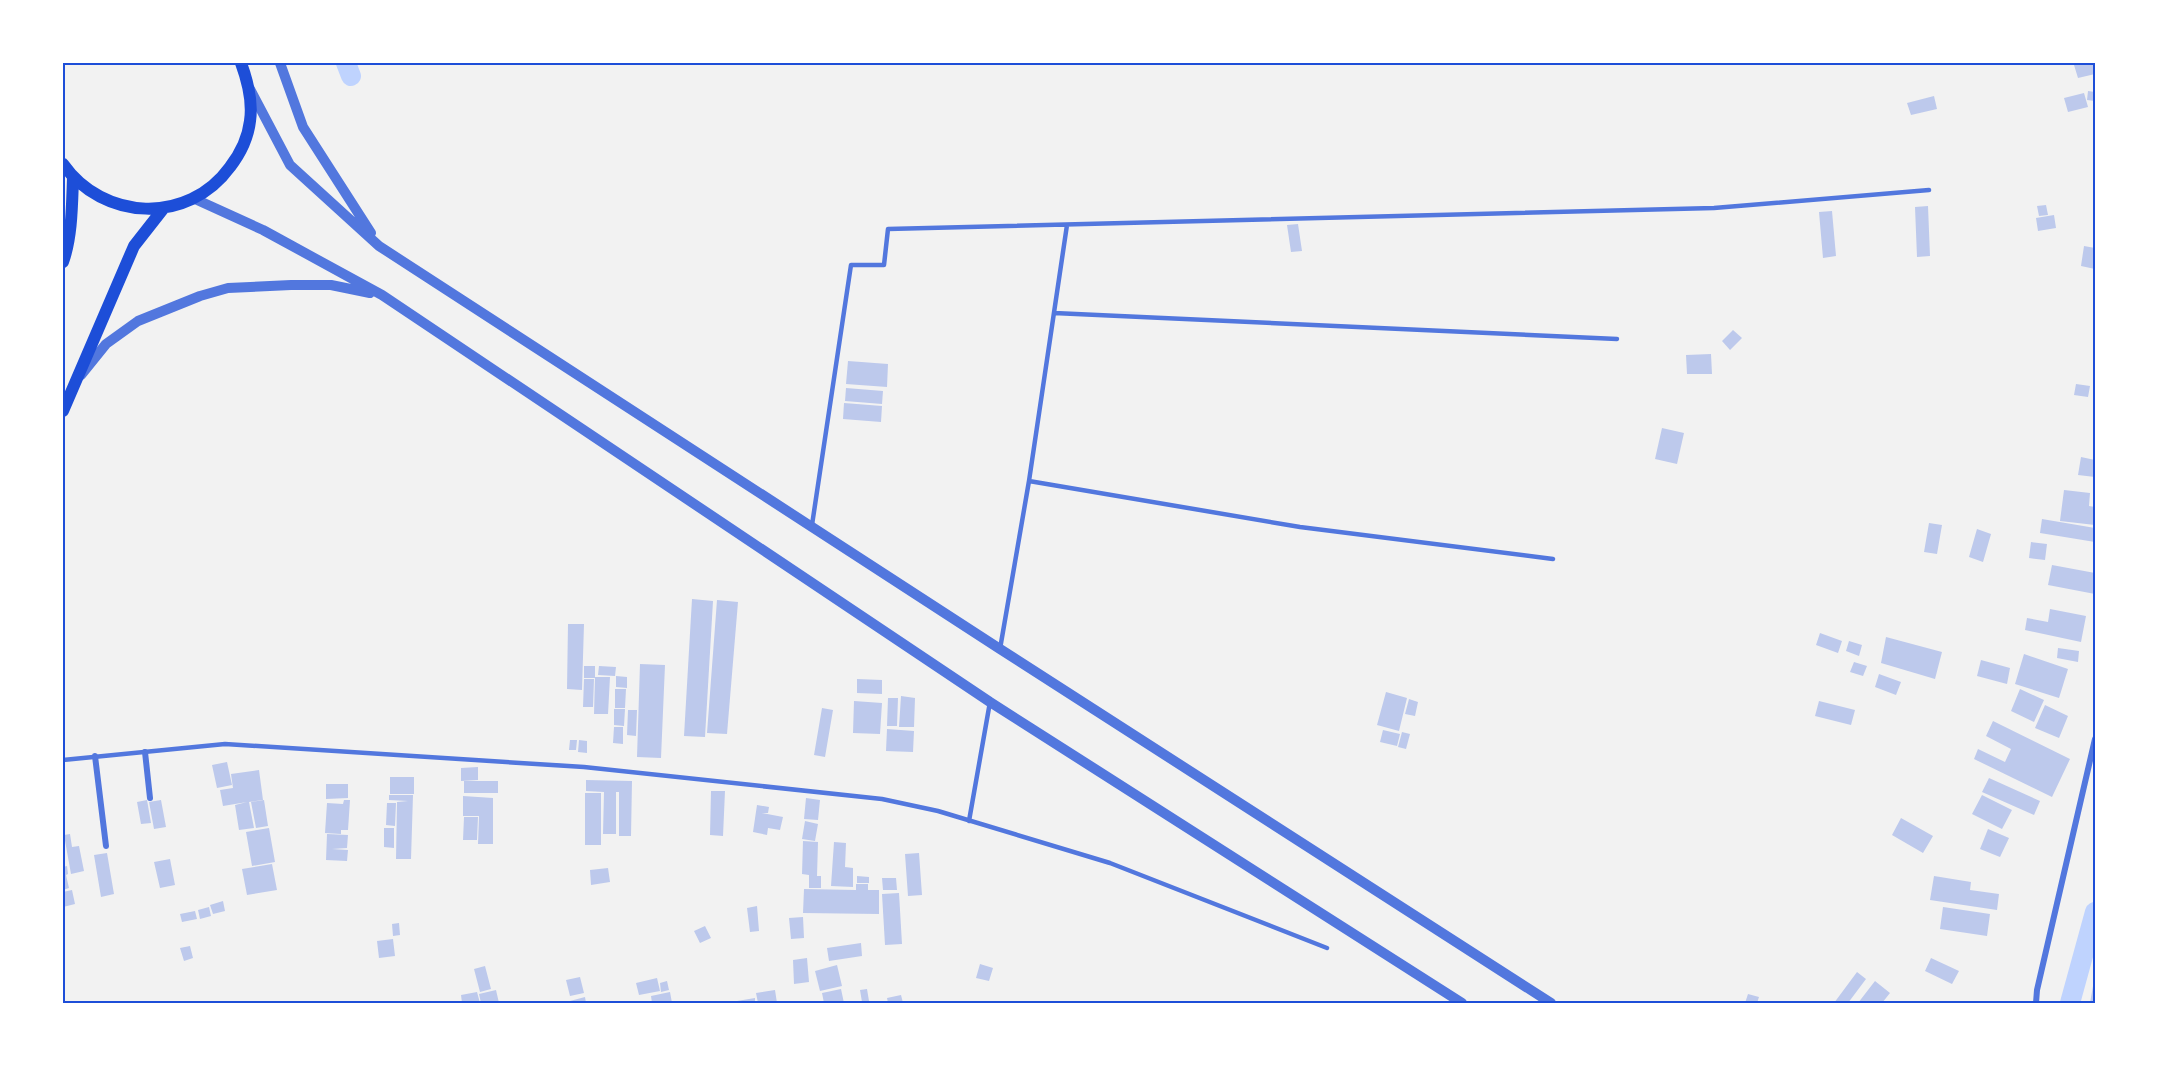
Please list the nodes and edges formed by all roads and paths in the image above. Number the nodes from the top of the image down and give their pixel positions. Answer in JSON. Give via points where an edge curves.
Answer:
{"nodes":[{"id":1,"x":241,"y":63,"type":"edge"},
{"id":2,"x":280,"y":63,"type":"edge"},
{"id":3,"x":250,"y":88,"type":"junction"},
{"id":4,"x":63,"y":164,"type":"edge"},
{"id":5,"x":73,"y":178,"type":"junction"},
{"id":6,"x":1929,"y":190,"type":"dead end"},
{"id":7,"x":195,"y":199,"type":"junction"},
{"id":8,"x":163,"y":209,"type":"junction"},
{"id":9,"x":1067,"y":225,"type":"junction"},
{"id":10,"x":379,"y":246,"type":"junction"},
{"id":11,"x":63,"y":262,"type":"edge"},
{"id":12,"x":382,"y":295,"type":"junction"},
{"id":13,"x":1054,"y":313,"type":"junction"},
{"id":14,"x":1617,"y":339,"type":"dead end"},
{"id":15,"x":73,"y":384,"type":"junction"},
{"id":16,"x":63,"y":411,"type":"edge"},
{"id":17,"x":1029,"y":481,"type":"junction"},
{"id":18,"x":812,"y":525,"type":"junction"},
{"id":19,"x":1552,"y":559,"type":"dead end"},
{"id":20,"x":1000,"y":649,"type":"junction"},
{"id":21,"x":990,"y":702,"type":"junction"},
{"id":22,"x":2095,"y":739,"type":"edge"},
{"id":23,"x":145,"y":752,"type":"junction"},
{"id":24,"x":95,"y":756,"type":"junction"},
{"id":25,"x":63,"y":760,"type":"edge"},
{"id":26,"x":150,"y":798,"type":"dead end"},
{"id":27,"x":969,"y":821,"type":"junction"},
{"id":28,"x":105,"y":846,"type":"dead end"},
{"id":29,"x":1327,"y":948,"type":"dead end"},
{"id":30,"x":1462,"y":1003,"type":"edge"},
{"id":31,"x":1551,"y":1003,"type":"edge"},
{"id":32,"x":2036,"y":1003,"type":"edge"}],
"edges":[{"from":1,"to":3,"type":"main road"},
{"from":2,"to":10,"type":"street","via":[[303,127]]},
{"from":3,"to":7,"type":"main road","via":[[250,121],[240,153],[221,180]]},
{"from":3,"to":10,"type":"street","via":[[290,165]]},
{"from":4,"to":5,"type":"main road"},
{"from":5,"to":8,"type":"main road","via":[[99,198],[130,208]]},
{"from":5,"to":11,"type":"main road"},
{"from":6,"to":9,"type":"lane","via":[[1714,208]]},
{"from":7,"to":8,"type":"main road"},
{"from":7,"to":12,"type":"street","via":[[263,230]]},
{"from":8,"to":15,"type":"main road","via":[[134,246]]},
{"from":9,"to":13,"type":"lane"},
{"from":9,"to":18,"type":"lane","via":[[888,229],[884,265],[851,265]]},
{"from":10,"to":18,"type":"street"},
{"from":12,"to":15,"type":"street","via":[[331,285],[291,285],[228,288],[200,296],[138,321],[106,344]]},
{"from":12,"to":21,"type":"street"},
{"from":13,"to":14,"type":"lane"},
{"from":13,"to":17,"type":"lane"},
{"from":15,"to":16,"type":"main road"},
{"from":17,"to":19,"type":"lane","via":[[1300,527]]},
{"from":17,"to":20,"type":"lane"},
{"from":18,"to":20,"type":"street"},
{"from":20,"to":31,"type":"street"},
{"from":21,"to":27,"type":"lane"},
{"from":21,"to":30,"type":"street"},
{"from":22,"to":32,"type":"street"},
{"from":23,"to":24,"type":"lane"},
{"from":23,"to":26,"type":"street"},
{"from":23,"to":27,"type":"lane","via":[[225,744],[584,767],[882,799]]},
{"from":24,"to":25,"type":"lane"},
{"from":24,"to":28,"type":"street"},
{"from":27,"to":29,"type":"lane","via":[[1110,863]]}]}
